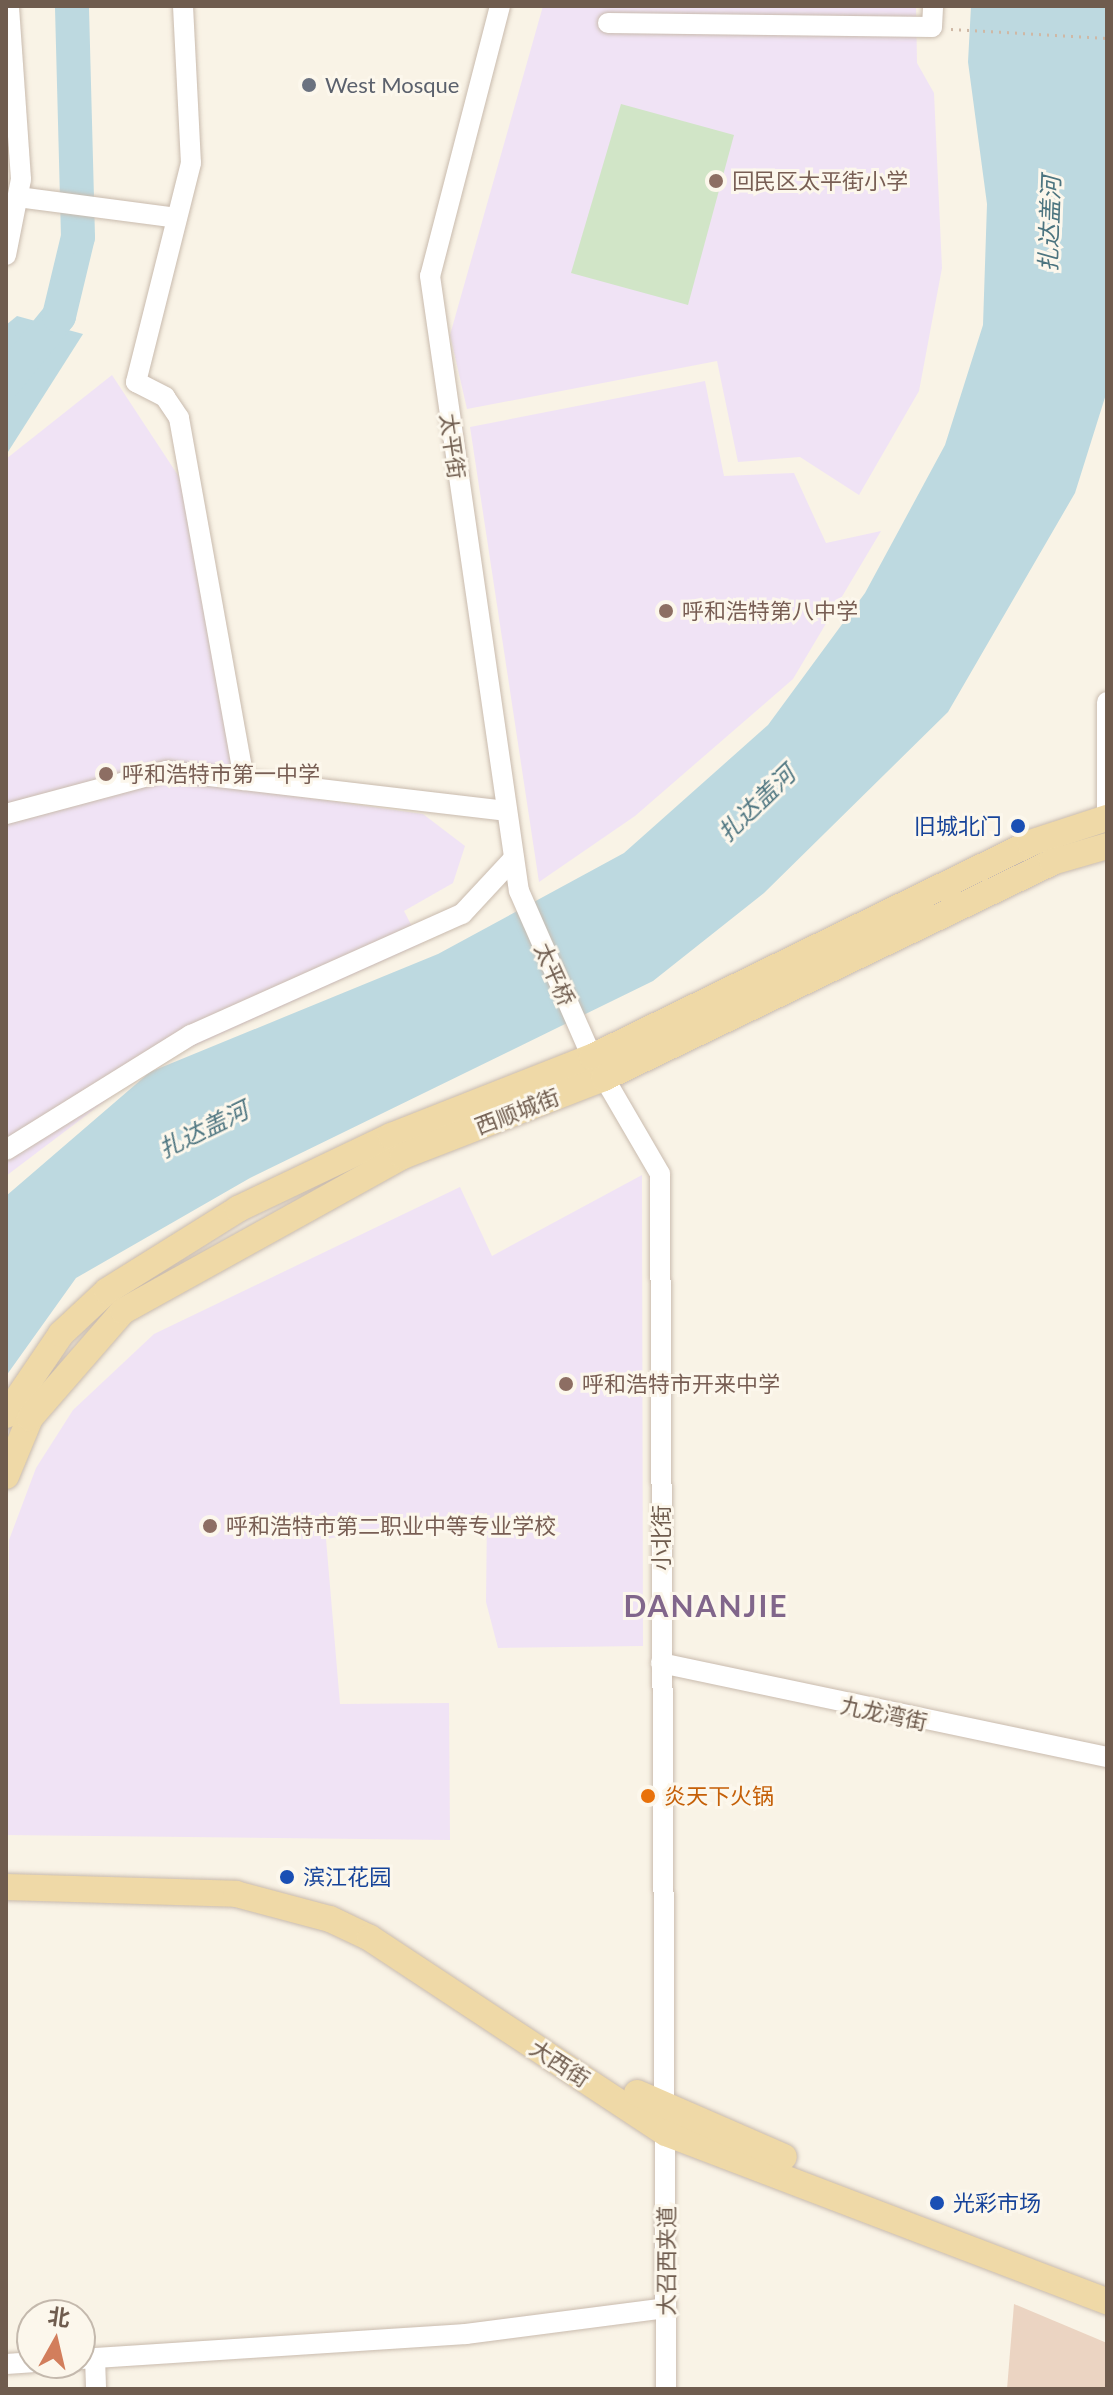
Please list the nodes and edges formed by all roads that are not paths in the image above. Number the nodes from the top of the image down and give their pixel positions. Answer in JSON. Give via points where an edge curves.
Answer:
{"nodes":[{"id":1,"x":9,"y":6,"type":"edge"},
{"id":2,"x":183,"y":6,"type":"edge"},
{"id":3,"x":500,"y":6,"type":"edge"},
{"id":4,"x":933,"y":6,"type":"edge"},
{"id":5,"x":608,"y":23,"type":"dead end"},
{"id":6,"x":18,"y":197,"type":"junction"},
{"id":7,"x":177,"y":218,"type":"junction"},
{"id":8,"x":6,"y":255,"type":"edge"},
{"id":9,"x":1107,"y":702,"type":"edge"},
{"id":10,"x":244,"y":780,"type":"junction"},
{"id":11,"x":506,"y":811,"type":"junction"},
{"id":12,"x":6,"y":814,"type":"edge"},
{"id":13,"x":1107,"y":818,"type":"edge"},
{"id":14,"x":1107,"y":846,"type":"edge"},
{"id":15,"x":514,"y":858,"type":"junction"},
{"id":16,"x":519,"y":891,"type":"joint"},
{"id":17,"x":598,"y":1067,"type":"junction"},
{"id":18,"x":6,"y":1150,"type":"edge"},
{"id":19,"x":6,"y":1415,"type":"edge"},
{"id":20,"x":6,"y":1476,"type":"edge"},
{"id":21,"x":661,"y":1663,"type":"junction"},
{"id":22,"x":1107,"y":1757,"type":"edge"},
{"id":23,"x":6,"y":1870,"type":"edge"},
{"id":24,"x":6,"y":1887,"type":"edge"},
{"id":25,"x":666,"y":2122,"type":"junction"},
{"id":26,"x":1107,"y":2285,"type":"edge"},
{"id":27,"x":1107,"y":2301,"type":"edge"},
{"id":28,"x":665,"y":2308,"type":"junction"},
{"id":29,"x":96,"y":2357,"type":"edge"},
{"id":30,"x":666,"y":2389,"type":"edge"}],
"edges":[{"from":1,"to":6,"type":"street"},
{"from":2,"to":7,"type":"street","via":[[191,163]]},
{"from":3,"to":11,"type":"street","name":"太平街","via":[[430,276]]},
{"from":4,"to":5,"type":"street","via":[[932,27]]},
{"from":6,"to":7,"type":"street"},
{"from":6,"to":8,"type":"street"},
{"from":7,"to":10,"type":"street","via":[[136,382],[165,397],[179,418]]},
{"from":9,"to":13,"type":"street"},
{"from":10,"to":11,"type":"street"},
{"from":10,"to":12,"type":"street","via":[[167,771]]},
{"from":11,"to":15,"type":"street","name":"太平街"},
{"from":13,"to":17,"type":"main road","name":"西顺城街","via":[[1030,843]]},
{"from":14,"to":17,"type":"main road","name":"西顺城街","via":[[1052,862]]},
{"from":15,"to":16,"type":"street","name":"太平街"},
{"from":15,"to":18,"type":"street","via":[[462,914],[191,1035]]},
{"from":16,"to":17,"type":"street","name":"太平桥"},
{"from":17,"to":19,"type":"main road","name":"西顺城街","via":[[391,1136],[167,1252],[61,1334]]},
{"from":17,"to":20,"type":"main road","name":"西顺城街","via":[[403,1156],[123,1311],[30,1418]]},
{"from":17,"to":21,"type":"street","name":"小北街","via":[[660,1174]]},
{"from":21,"to":22,"type":"street","name":"九龙湾街"},
{"from":21,"to":25,"type":"street","name":"小北街"},
{"from":23,"to":25,"type":"main road","name":"大西街","via":[[220,1880],[319,1902],[390,1937]]},
{"from":24,"to":25,"type":"main road","name":"大西街","via":[[236,1894],[330,1919],[370,1938]]},
{"from":25,"to":26,"type":"main road","name":"大西街"},
{"from":25,"to":27,"type":"main road","name":"大西街"},
{"from":25,"to":28,"type":"street","name":"大召西夹道"},
{"from":28,"to":29,"type":"street","via":[[466,2334]]},
{"from":28,"to":30,"type":"street","name":"大召西夹道"}]}
